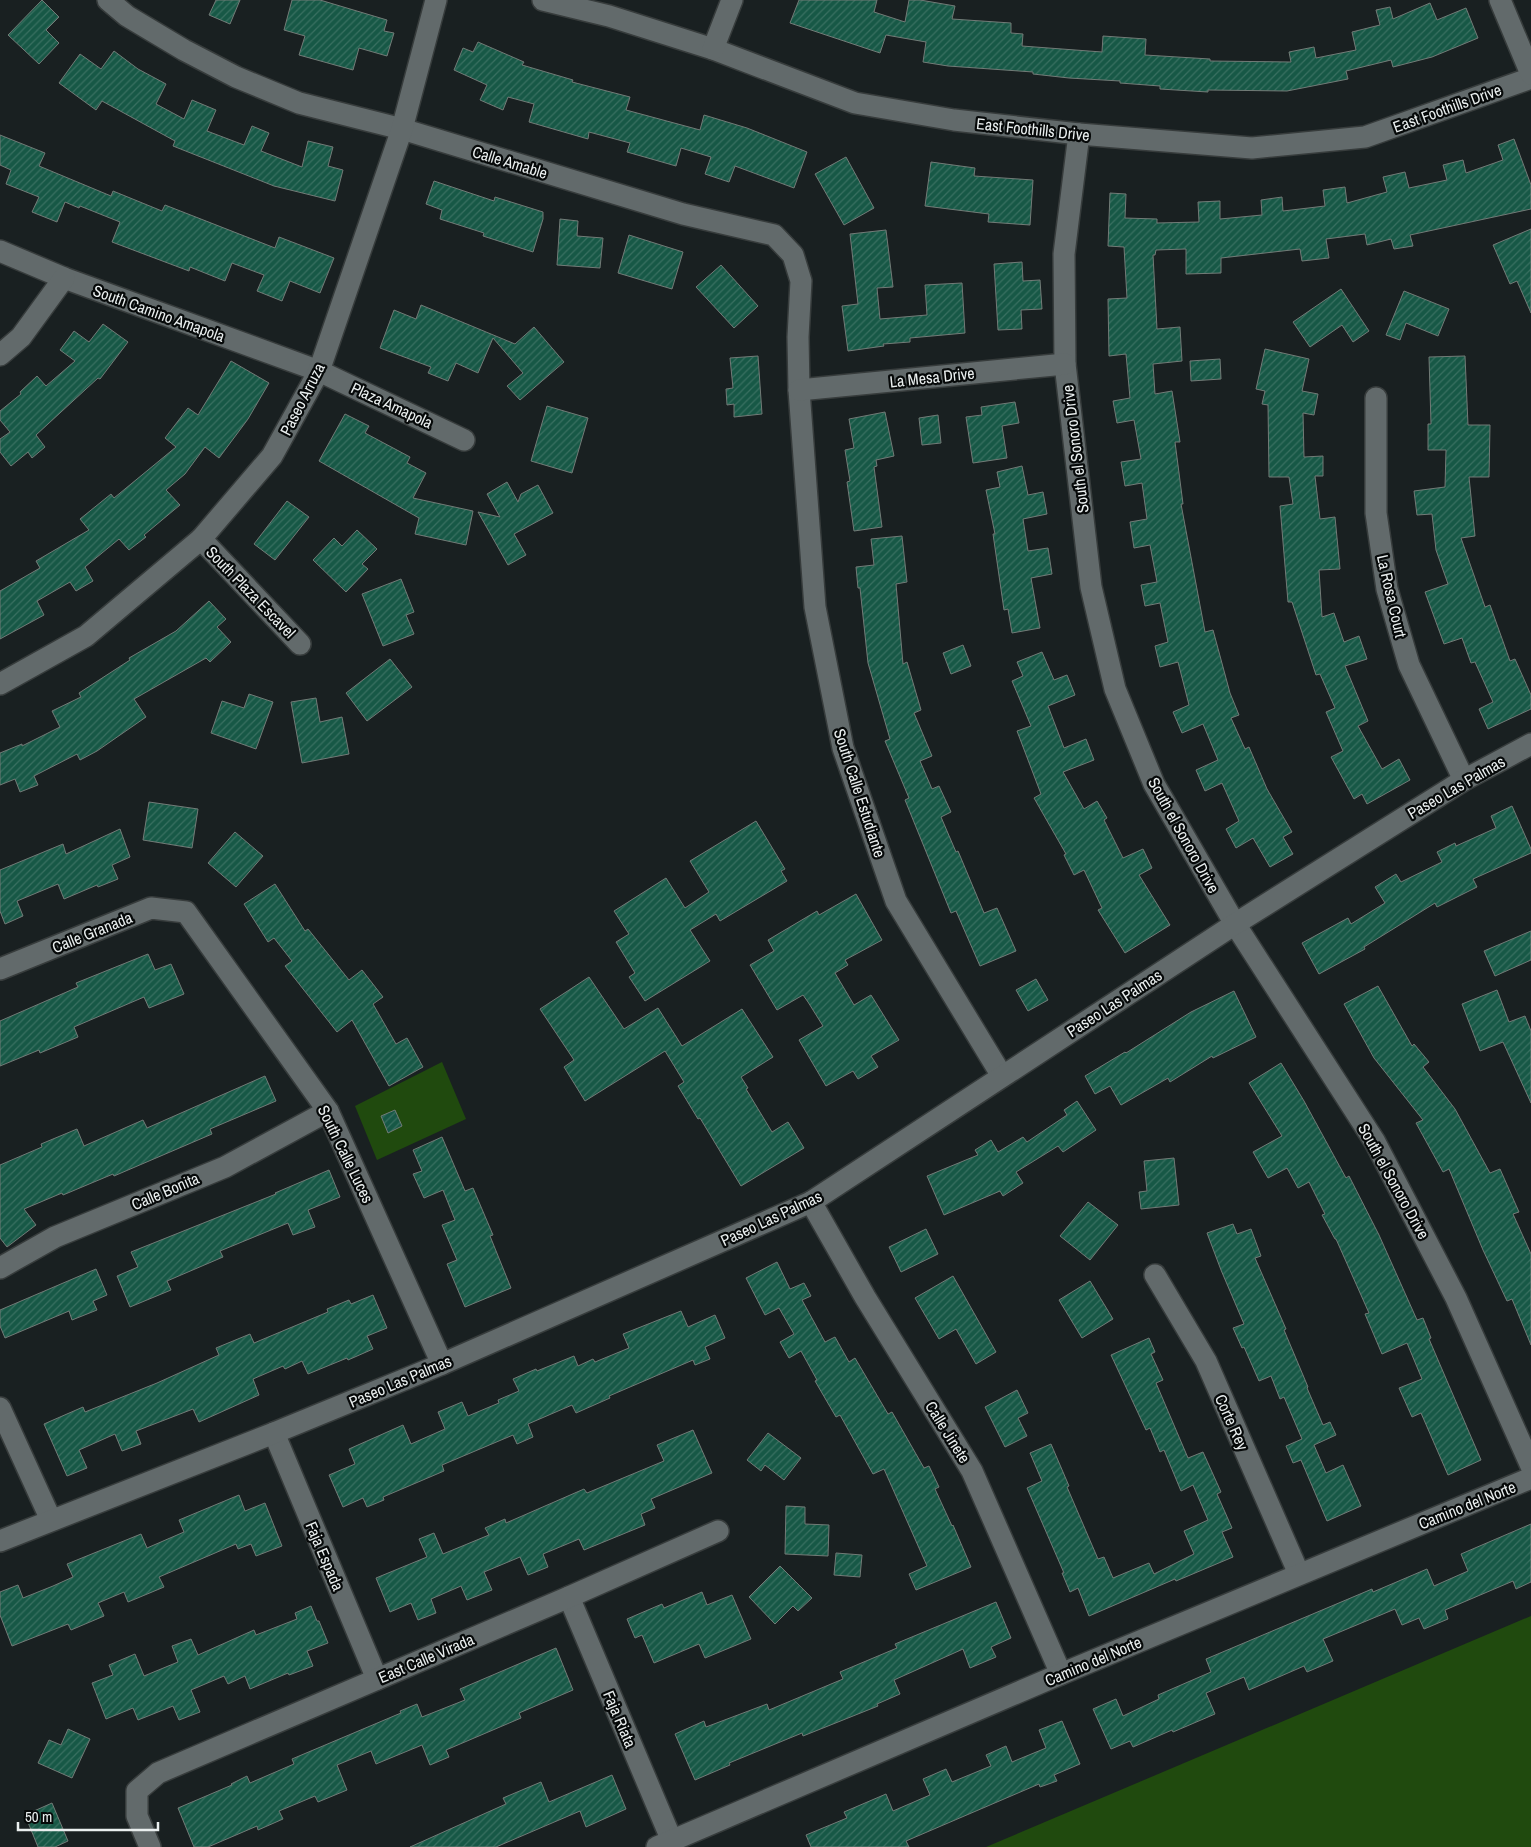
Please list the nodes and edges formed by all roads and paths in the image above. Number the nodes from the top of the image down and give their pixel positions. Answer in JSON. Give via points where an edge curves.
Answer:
{"nodes":[{"id":1,"x":108,"y":0,"type":"edge"},
{"id":2,"x":436,"y":0,"type":"edge"},
{"id":3,"x":543,"y":0,"type":"edge"},
{"id":4,"x":732,"y":0,"type":"edge"},
{"id":5,"x":1500,"y":0,"type":"edge"},
{"id":6,"x":713,"y":49,"type":"junction"},
{"id":7,"x":1531,"y":76,"type":"edge"},
{"id":8,"x":402,"y":129,"type":"junction"},
{"id":9,"x":1079,"y":134,"type":"junction"},
{"id":10,"x":0,"y":251,"type":"edge"},
{"id":11,"x":64,"y":278,"type":"junction"},
{"id":12,"x":0,"y":355,"type":"edge"},
{"id":13,"x":1065,"y":364,"type":"junction"},
{"id":14,"x":319,"y":371,"type":"junction"},
{"id":15,"x":799,"y":390,"type":"junction"},
{"id":16,"x":1376,"y":398,"type":"dead end"},
{"id":17,"x":464,"y":440,"type":"dead end"},
{"id":18,"x":201,"y":539,"type":"junction"},
{"id":19,"x":300,"y":644,"type":"dead end"},
{"id":20,"x":0,"y":684,"type":"edge"},
{"id":21,"x":1531,"y":744,"type":"edge"},
{"id":22,"x":1464,"y":780,"type":"junction"},
{"id":23,"x":186,"y":912,"type":"joint"},
{"id":24,"x":1235,"y":924,"type":"junction"},
{"id":25,"x":0,"y":969,"type":"edge"},
{"id":26,"x":1002,"y":1076,"type":"junction"},
{"id":27,"x":328,"y":1111,"type":"junction"},
{"id":28,"x":810,"y":1202,"type":"junction"},
{"id":29,"x":0,"y":1268,"type":"edge"},
{"id":30,"x":1155,"y":1275,"type":"dead end"},
{"id":31,"x":442,"y":1364,"type":"junction"},
{"id":32,"x":0,"y":1408,"type":"edge"},
{"id":33,"x":274,"y":1433,"type":"junction"},
{"id":34,"x":1531,"y":1466,"type":"edge"},
{"id":35,"x":1531,"y":1478,"type":"edge"},
{"id":36,"x":50,"y":1520,"type":"junction"},
{"id":37,"x":718,"y":1532,"type":"dead end"},
{"id":38,"x":0,"y":1541,"type":"edge"},
{"id":39,"x":1299,"y":1574,"type":"junction"},
{"id":40,"x":569,"y":1597,"type":"junction"},
{"id":41,"x":1061,"y":1674,"type":"junction"},
{"id":42,"x":377,"y":1679,"type":"junction"},
{"id":43,"x":664,"y":1844,"type":"edge"},
{"id":44,"x":150,"y":1847,"type":"edge"}],
"edges":[{"from":1,"to":8,"type":"street","name":"Calle Amable","via":[[127,16],[176,46],[236,77],[299,103]]},
{"from":2,"to":8,"type":"street","name":"Paseo Arruza"},
{"from":3,"to":6,"type":"street","name":"East Foothills Drive","via":[[609,16]]},
{"from":4,"to":6,"type":"street"},
{"from":5,"to":7,"type":"street"},
{"from":6,"to":9,"type":"street","name":"East Foothills Drive","via":[[855,103],[954,120]]},
{"from":7,"to":9,"type":"street","name":"East Foothills Drive","via":[[1365,137],[1252,148]]},
{"from":8,"to":14,"type":"street","name":"Paseo Arruza"},
{"from":8,"to":15,"type":"street","name":"Calle Amable","via":[[683,214],[774,235],[793,255],[801,281]]},
{"from":9,"to":13,"type":"street","name":"South el Sonoro Drive","via":[[1064,254]]},
{"from":10,"to":11,"type":"street","name":"South Camino Amapola"},
{"from":11,"to":12,"type":"street","via":[[21,337]]},
{"from":11,"to":14,"type":"street","name":"South Camino Amapola"},
{"from":13,"to":15,"type":"street","name":"La Mesa Drive"},
{"from":13,"to":24,"type":"street","name":"South el Sonoro Drive","via":[[1091,587],[1115,689],[1154,784]]},
{"from":14,"to":17,"type":"street","name":"Plaza Amapola"},
{"from":14,"to":18,"type":"street","name":"Paseo Arruza","via":[[272,456]]},
{"from":15,"to":26,"type":"street","name":"South Calle Estudiante","via":[[815,607],[843,748],[896,901]]},
{"from":16,"to":22,"type":"street","name":"La Rosa Court","via":[[1376,513],[1387,589],[1409,665]]},
{"from":18,"to":19,"type":"street","name":"South Plaza Escavel"},
{"from":18,"to":20,"type":"street","name":"Paseo Arruza","via":[[86,636]]},
{"from":21,"to":22,"type":"street","name":"Paseo Las Palmas"},
{"from":22,"to":24,"type":"street","name":"Paseo Las Palmas"},
{"from":23,"to":25,"type":"street","name":"Calle Granada","via":[[151,908]]},
{"from":23,"to":27,"type":"street","name":"South Calle Luces"},
{"from":24,"to":26,"type":"street","name":"Paseo Las Palmas"},
{"from":24,"to":34,"type":"street","name":"South el Sonoro Drive","via":[[1375,1142],[1456,1298]]},
{"from":26,"to":28,"type":"street","name":"Paseo Las Palmas"},
{"from":27,"to":29,"type":"street","name":"Calle Bonita","via":[[225,1167],[55,1237]]},
{"from":27,"to":31,"type":"street","name":"South Calle Luces"},
{"from":28,"to":31,"type":"street","name":"Paseo Las Palmas"},
{"from":28,"to":41,"type":"street","name":"Calle Jinete","via":[[972,1470]]},
{"from":30,"to":39,"type":"street","name":"Corte Rey","via":[[1206,1361]]},
{"from":31,"to":33,"type":"street","name":"Paseo Las Palmas"},
{"from":32,"to":36,"type":"street"},
{"from":33,"to":36,"type":"street","name":"Paseo Las Palmas"},
{"from":33,"to":42,"type":"street","name":"Faja Espada"},
{"from":35,"to":39,"type":"street","name":"Camino del Norte"},
{"from":36,"to":38,"type":"street","name":"Paseo Las Palmas"},
{"from":37,"to":40,"type":"street","name":"East Calle Virada"},
{"from":39,"to":41,"type":"street","name":"Camino del Norte"},
{"from":40,"to":42,"type":"street","name":"East Calle Virada"},
{"from":40,"to":43,"type":"street","name":"Faja Riata"},
{"from":41,"to":43,"type":"street","name":"Camino del Norte"},
{"from":42,"to":44,"type":"street","name":"East Calle Virada","via":[[158,1773],[137,1791],[137,1816]]}]}
